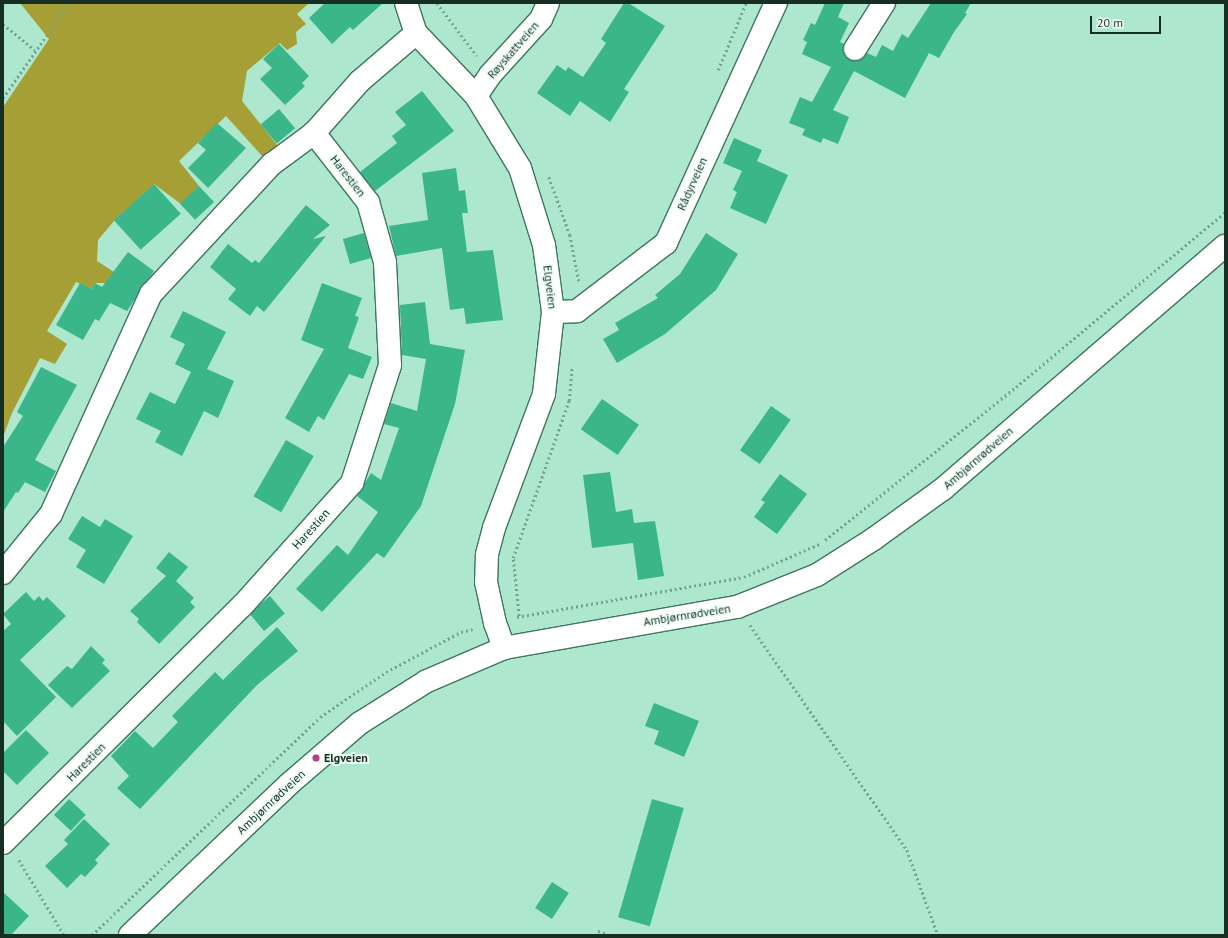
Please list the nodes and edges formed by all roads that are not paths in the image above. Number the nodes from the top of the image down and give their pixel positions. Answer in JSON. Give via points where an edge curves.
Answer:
{"nodes":[{"id":1,"x":406,"y":3,"type":"edge"},
{"id":2,"x":548,"y":3,"type":"edge"},
{"id":3,"x":776,"y":3,"type":"edge"},
{"id":4,"x":884,"y":3,"type":"edge"},
{"id":5,"x":416,"y":33,"type":"junction"},
{"id":6,"x":855,"y":49,"type":"dead end"},
{"id":7,"x":476,"y":96,"type":"junction"},
{"id":8,"x":314,"y":133,"type":"junction"},
{"id":9,"x":1225,"y":246,"type":"edge"},
{"id":10,"x":553,"y":312,"type":"junction"},
{"id":11,"x":3,"y":573,"type":"edge"},
{"id":12,"x":504,"y":648,"type":"junction"},
{"id":13,"x":5,"y":841,"type":"edge"},
{"id":14,"x":130,"y":935,"type":"edge"}],
"edges":[{"from":1,"to":5,"type":"street","name":"Elgveien"},
{"from":2,"to":7,"type":"street","name":"Røyskattveien","via":[[541,19],[490,75]]},
{"from":3,"to":10,"type":"street","name":"Rådyrveien","via":[[666,243],[577,311]]},
{"from":4,"to":6,"type":"street"},
{"from":5,"to":7,"type":"street","name":"Elgveien"},
{"from":5,"to":8,"type":"street","via":[[360,81]]},
{"from":7,"to":10,"type":"street","name":"Elgveien","via":[[520,168],[544,245]]},
{"from":8,"to":11,"type":"street","via":[[272,164],[151,294],[51,514]]},
{"from":8,"to":13,"type":"street","name":"Harestien","via":[[368,202],[385,262],[390,365],[352,483],[243,605]]},
{"from":9,"to":12,"type":"street","name":"Ambjørnrødveien","via":[[942,489],[875,538],[817,575],[737,607]]},
{"from":10,"to":12,"type":"street","name":"Elgveien","via":[[544,394],[494,528],[487,555],[486,582],[494,623]]},
{"from":12,"to":14,"type":"street","name":"Ambjørnrødveien","via":[[427,681],[360,723],[289,784]]}]}
